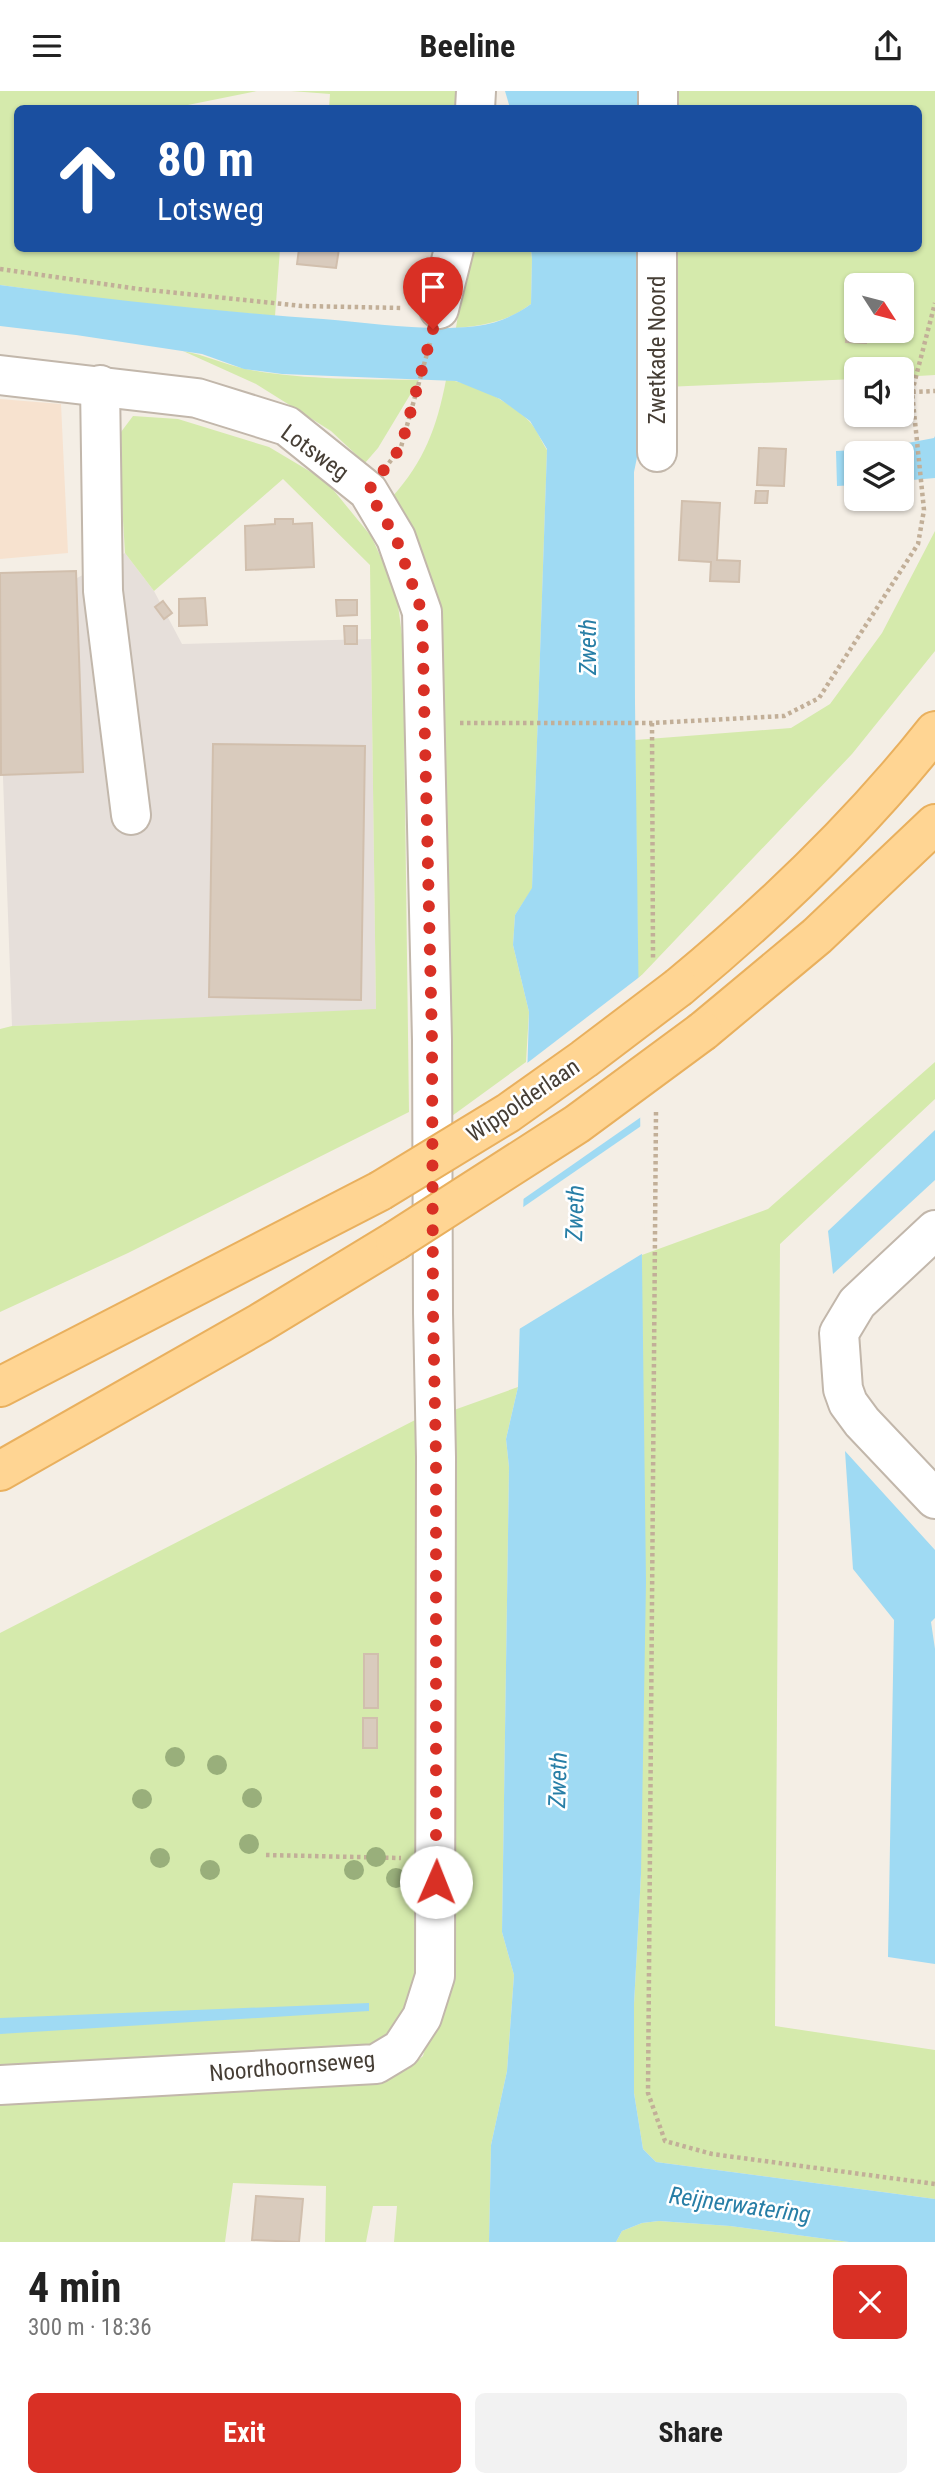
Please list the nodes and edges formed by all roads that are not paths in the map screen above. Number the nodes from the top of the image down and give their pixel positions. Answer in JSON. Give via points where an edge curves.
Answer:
{"nodes":[{"id":1,"x":453,"y":252,"type":"edge"},
{"id":2,"x":657,"y":252,"type":"edge"},
{"id":3,"x":439,"y":309,"type":"road end"},
{"id":4,"x":0,"y":375,"type":"edge"},
{"id":5,"x":100,"y":385,"type":"junction"},
{"id":6,"x":657,"y":452,"type":"dead end"},
{"id":7,"x":935,"y":731,"type":"edge"},
{"id":8,"x":131,"y":815,"type":"dead end"},
{"id":9,"x":935,"y":824,"type":"edge"},
{"id":10,"x":935,"y":1230,"type":"edge"},
{"id":11,"x":0,"y":1387,"type":"edge"},
{"id":12,"x":436,"y":1457,"type":"joint"},
{"id":13,"x":0,"y":1471,"type":"edge"},
{"id":14,"x":935,"y":1499,"type":"edge"},
{"id":15,"x":0,"y":2085,"type":"edge"}],
"edges":[{"from":1,"to":3,"type":"street"},
{"from":2,"to":6,"type":"street","name":"Zwetkade Noord"},
{"from":4,"to":5,"type":"street","name":"Lotsweg"},
{"from":5,"to":8,"type":"street","via":[[103,591]]},
{"from":5,"to":12,"type":"street","name":"Lotsweg","via":[[197,398],[287,426],[368,491],[396,538],[422,612]]},
{"from":7,"to":11,"type":"main road","name":"Wippolderlaan","bridge":true,"via":[[866,812],[787,893],[666,978],[584,1059],[508,1113],[380,1191]]},
{"from":9,"to":13,"type":"main road","bridge":true,"via":[[817,936],[703,1031],[549,1144],[260,1323]]},
{"from":10,"to":14,"type":"street","via":[[857,1303],[839,1333],[848,1403]]},
{"from":12,"to":15,"type":"street","name":"Noordhoornseweg","via":[[435,1976],[422,2017],[401,2049],[376,2064]]}]}
